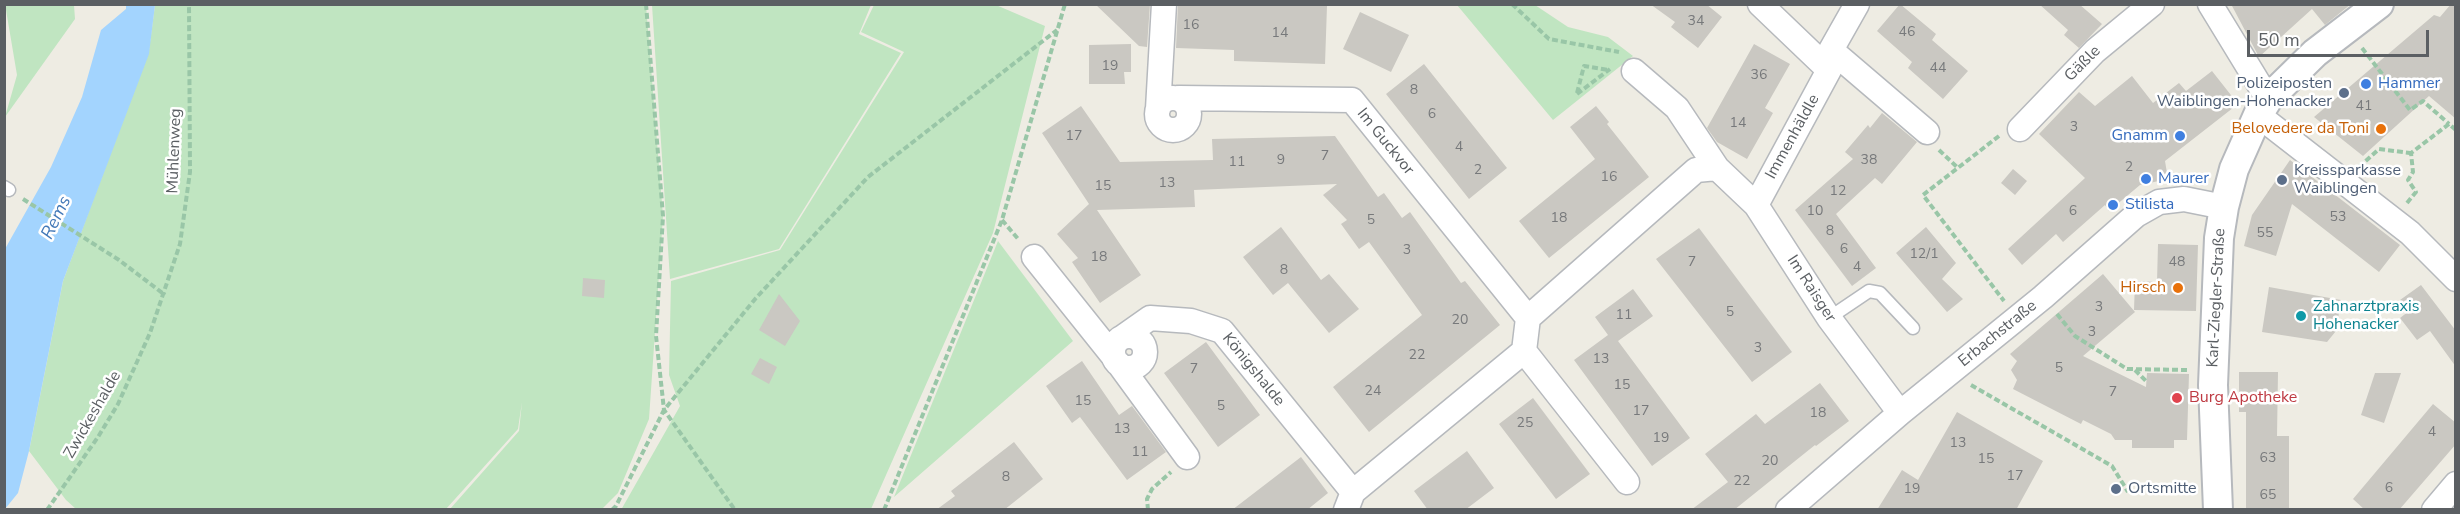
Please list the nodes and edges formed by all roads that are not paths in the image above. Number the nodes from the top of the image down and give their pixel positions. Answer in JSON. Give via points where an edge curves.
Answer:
{"nodes":[{"id":1,"x":1164,"y":4,"type":"edge"},
{"id":2,"x":1760,"y":4,"type":"edge"},
{"id":3,"x":1857,"y":4,"type":"edge"},
{"id":4,"x":2152,"y":4,"type":"edge"},
{"id":5,"x":2210,"y":4,"type":"edge"},
{"id":6,"x":2379,"y":4,"type":"edge"},
{"id":7,"x":1830,"y":60,"type":"junction"},
{"id":8,"x":1634,"y":71,"type":"road end"},
{"id":9,"x":2263,"y":107,"type":"junction"},
{"id":10,"x":2020,"y":129,"type":"road end"},
{"id":11,"x":1932,"y":140,"type":"road end"},
{"id":12,"x":1717,"y":168,"type":"junction"},
{"id":13,"x":1756,"y":205,"type":"junction"},
{"id":14,"x":2224,"y":207,"type":"junction"},
{"id":15,"x":1034,"y":257,"type":"dead end"},
{"id":16,"x":2456,"y":279,"type":"edge"},
{"id":17,"x":1528,"y":318,"type":"junction"},
{"id":18,"x":1829,"y":318,"type":"junction"},
{"id":19,"x":1913,"y":328,"type":"dead end"},
{"id":20,"x":1524,"y":351,"type":"junction"},
{"id":21,"x":1119,"y":353,"type":"junction"},
{"id":22,"x":1900,"y":413,"type":"junction"},
{"id":23,"x":1187,"y":457,"type":"road end"},
{"id":24,"x":1627,"y":482,"type":"dead end"},
{"id":25,"x":2456,"y":484,"type":"edge"},
{"id":26,"x":1349,"y":501,"type":"edge"},
{"id":27,"x":1788,"y":510,"type":"edge"},
{"id":28,"x":2218,"y":510,"type":"edge"},
{"id":29,"x":2434,"y":510,"type":"edge"}],
"edges":[{"from":1,"to":17,"type":"street","name":"Im Guckvor","via":[[1168,104],[1352,100]]},
{"from":2,"to":7,"type":"street"},
{"from":3,"to":7,"type":"street","name":"Immenhäldle"},
{"from":4,"to":10,"type":"street","name":"Gäßle","via":[[2095,51]]},
{"from":5,"to":9,"type":"street"},
{"from":6,"to":9,"type":"street","name":"Karl-Ziegler-Straße","via":[[2315,53]]},
{"from":7,"to":11,"type":"street"},
{"from":7,"to":13,"type":"street","name":"Immenhäldle"},
{"from":8,"to":12,"type":"street","name":"Im Raisger","via":[[1677,108]]},
{"from":9,"to":14,"type":"street","name":"Karl-Ziegler-Straße","via":[[2234,169]]},
{"from":9,"to":16,"type":"street","via":[[2410,233]]},
{"from":12,"to":13,"type":"street","name":"Im Raisger"},
{"from":12,"to":17,"type":"street","via":[[1696,170]]},
{"from":13,"to":18,"type":"street","name":"Im Raisger"},
{"from":14,"to":22,"type":"street","name":"Erbachstraße","via":[[2184,199],[2159,202],[2136,215],[2018,318]]},
{"from":14,"to":28,"type":"street","name":"Karl-Ziegler-Straße","via":[[2213,370]]},
{"from":15,"to":21,"type":"street"},
{"from":17,"to":20,"type":"street"},
{"from":18,"to":19,"type":"lane","via":[[1869,291],[1880,292]]},
{"from":18,"to":22,"type":"street","name":"Im Raisger"},
{"from":20,"to":24,"type":"street"},
{"from":20,"to":26,"type":"street"},
{"from":21,"to":23,"type":"street"},
{"from":21,"to":26,"type":"street","name":"Königshalde","via":[[1150,318],[1191,321],[1222,331]]},
{"from":22,"to":27,"type":"street","name":"Erbachstraße"},
{"from":25,"to":29,"type":"street"}]}
